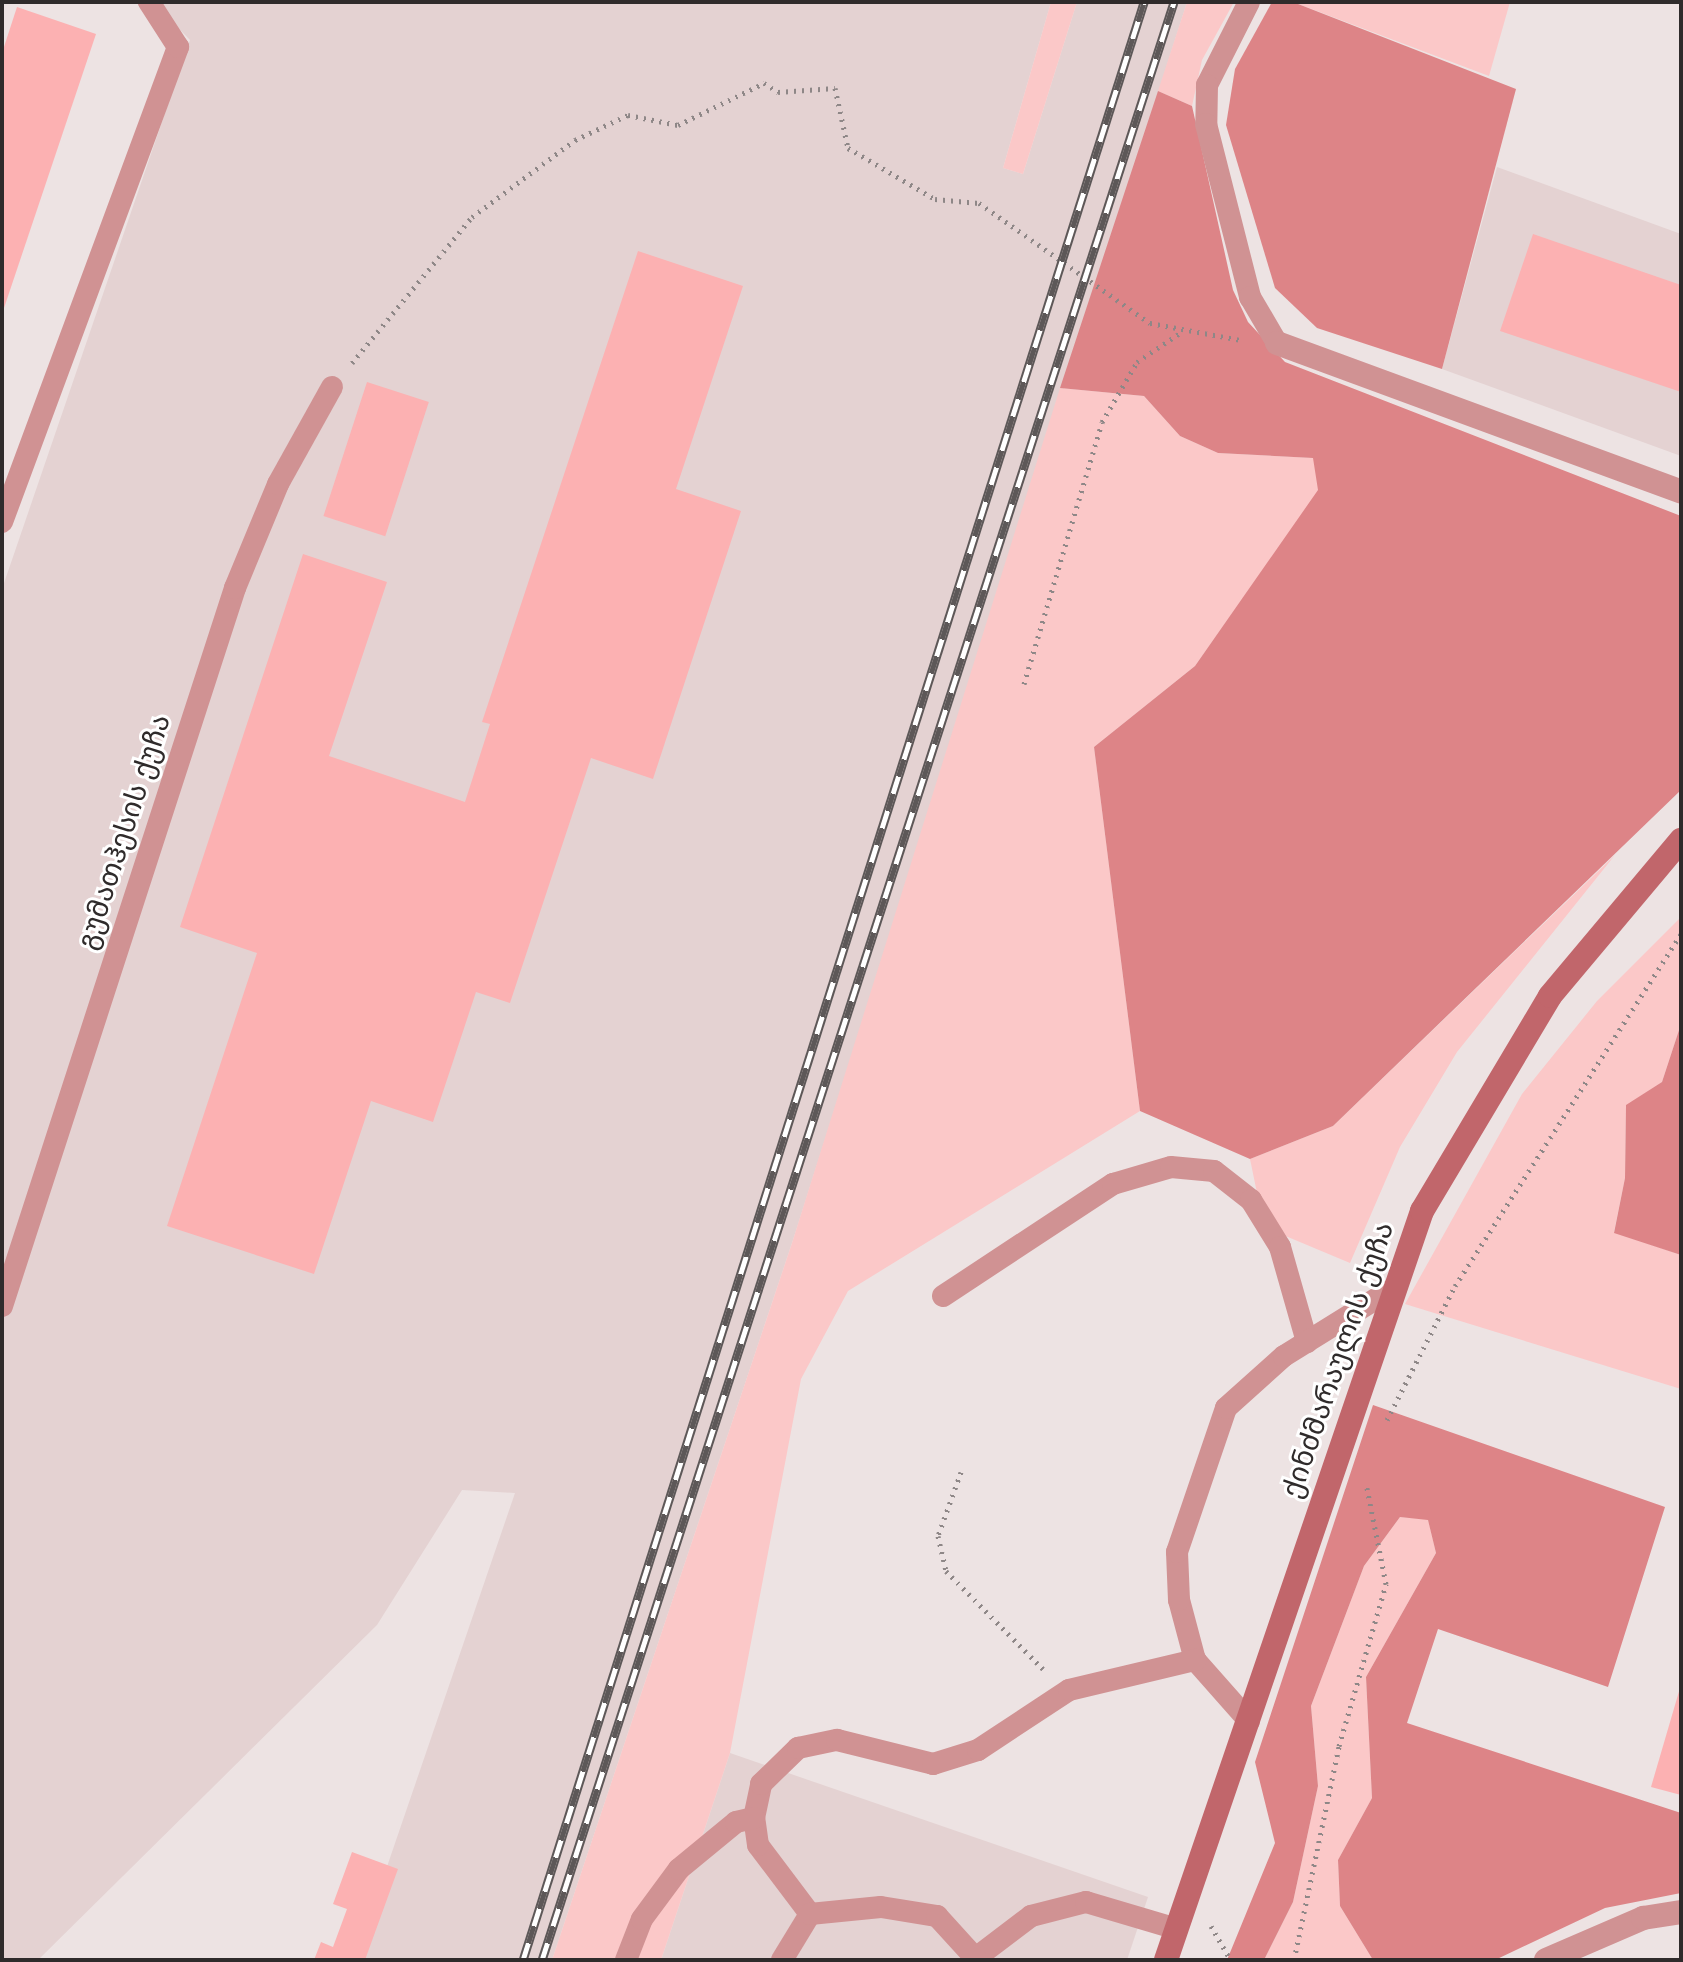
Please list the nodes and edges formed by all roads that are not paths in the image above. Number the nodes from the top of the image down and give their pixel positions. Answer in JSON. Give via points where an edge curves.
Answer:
{"nodes":[{"id":1,"x":149,"y":2,"type":"edge"},
{"id":2,"x":1249,"y":2,"type":"edge"},
{"id":3,"x":1277,"y":343,"type":"joint"},
{"id":4,"x":332,"y":387,"type":"road end"},
{"id":5,"x":1681,"y":492,"type":"edge"},
{"id":6,"x":4,"y":509,"type":"edge"},
{"id":7,"x":1681,"y":840,"type":"edge"},
{"id":8,"x":1389,"y":1291,"type":"junction"},
{"id":9,"x":943,"y":1296,"type":"dead end"},
{"id":10,"x":2,"y":1306,"type":"edge"},
{"id":11,"x":1307,"y":1342,"type":"junction"},
{"id":12,"x":1195,"y":1660,"type":"junction"},
{"id":13,"x":1249,"y":1721,"type":"junction"},
{"id":14,"x":754,"y":1818,"type":"junction"},
{"id":15,"x":1681,"y":1912,"type":"edge"},
{"id":16,"x":810,"y":1914,"type":"junction"},
{"id":17,"x":1177,"y":1929,"type":"junction"},
{"id":18,"x":977,"y":1958,"type":"edge"},
{"id":19,"x":626,"y":1960,"type":"edge"},
{"id":20,"x":782,"y":1960,"type":"edge"},
{"id":21,"x":1166,"y":1960,"type":"edge"},
{"id":22,"x":1546,"y":1960,"type":"edge"}],
"edges":[{"from":1,"to":6,"type":"lane","via":[[178,47]]},
{"from":2,"to":3,"type":"lane","via":[[1207,85],[1206,124],[1250,297]]},
{"from":3,"to":5,"type":"street"},
{"from":4,"to":10,"type":"lane","name":"გუმათჰესის ქუჩა","via":[[278,484],[235,588]]},
{"from":7,"to":8,"type":"main road","name":"ქინძმარაულის ქუჩა","via":[[1550,996],[1422,1211]]},
{"from":8,"to":11,"type":"lane"},
{"from":8,"to":13,"type":"main road","name":"ქინძმარაულის ქუჩა"},
{"from":9,"to":11,"type":"lane","via":[[1113,1184],[1171,1167],[1214,1171],[1251,1200],[1280,1247]]},
{"from":11,"to":12,"type":"lane","via":[[1226,1408],[1177,1552],[1179,1600]]},
{"from":12,"to":13,"type":"lane"},
{"from":12,"to":14,"type":"lane","via":[[1069,1690],[978,1750],[933,1764],[837,1740],[798,1748],[761,1784]]},
{"from":13,"to":17,"type":"main road","name":"ქინძმარაულის ქუჩა"},
{"from":14,"to":16,"type":"lane","via":[[758,1845]]},
{"from":14,"to":19,"type":"lane","via":[[736,1822],[679,1869],[642,1919]]},
{"from":15,"to":22,"type":"street","via":[[1643,1918]]},
{"from":16,"to":18,"type":"lane","via":[[881,1907],[937,1916]]},
{"from":16,"to":20,"type":"lane"},
{"from":17,"to":18,"type":"lane","via":[[1086,1902],[1031,1916]]},
{"from":17,"to":21,"type":"main road","name":"ქინძმარაულის ქუჩა"}]}
